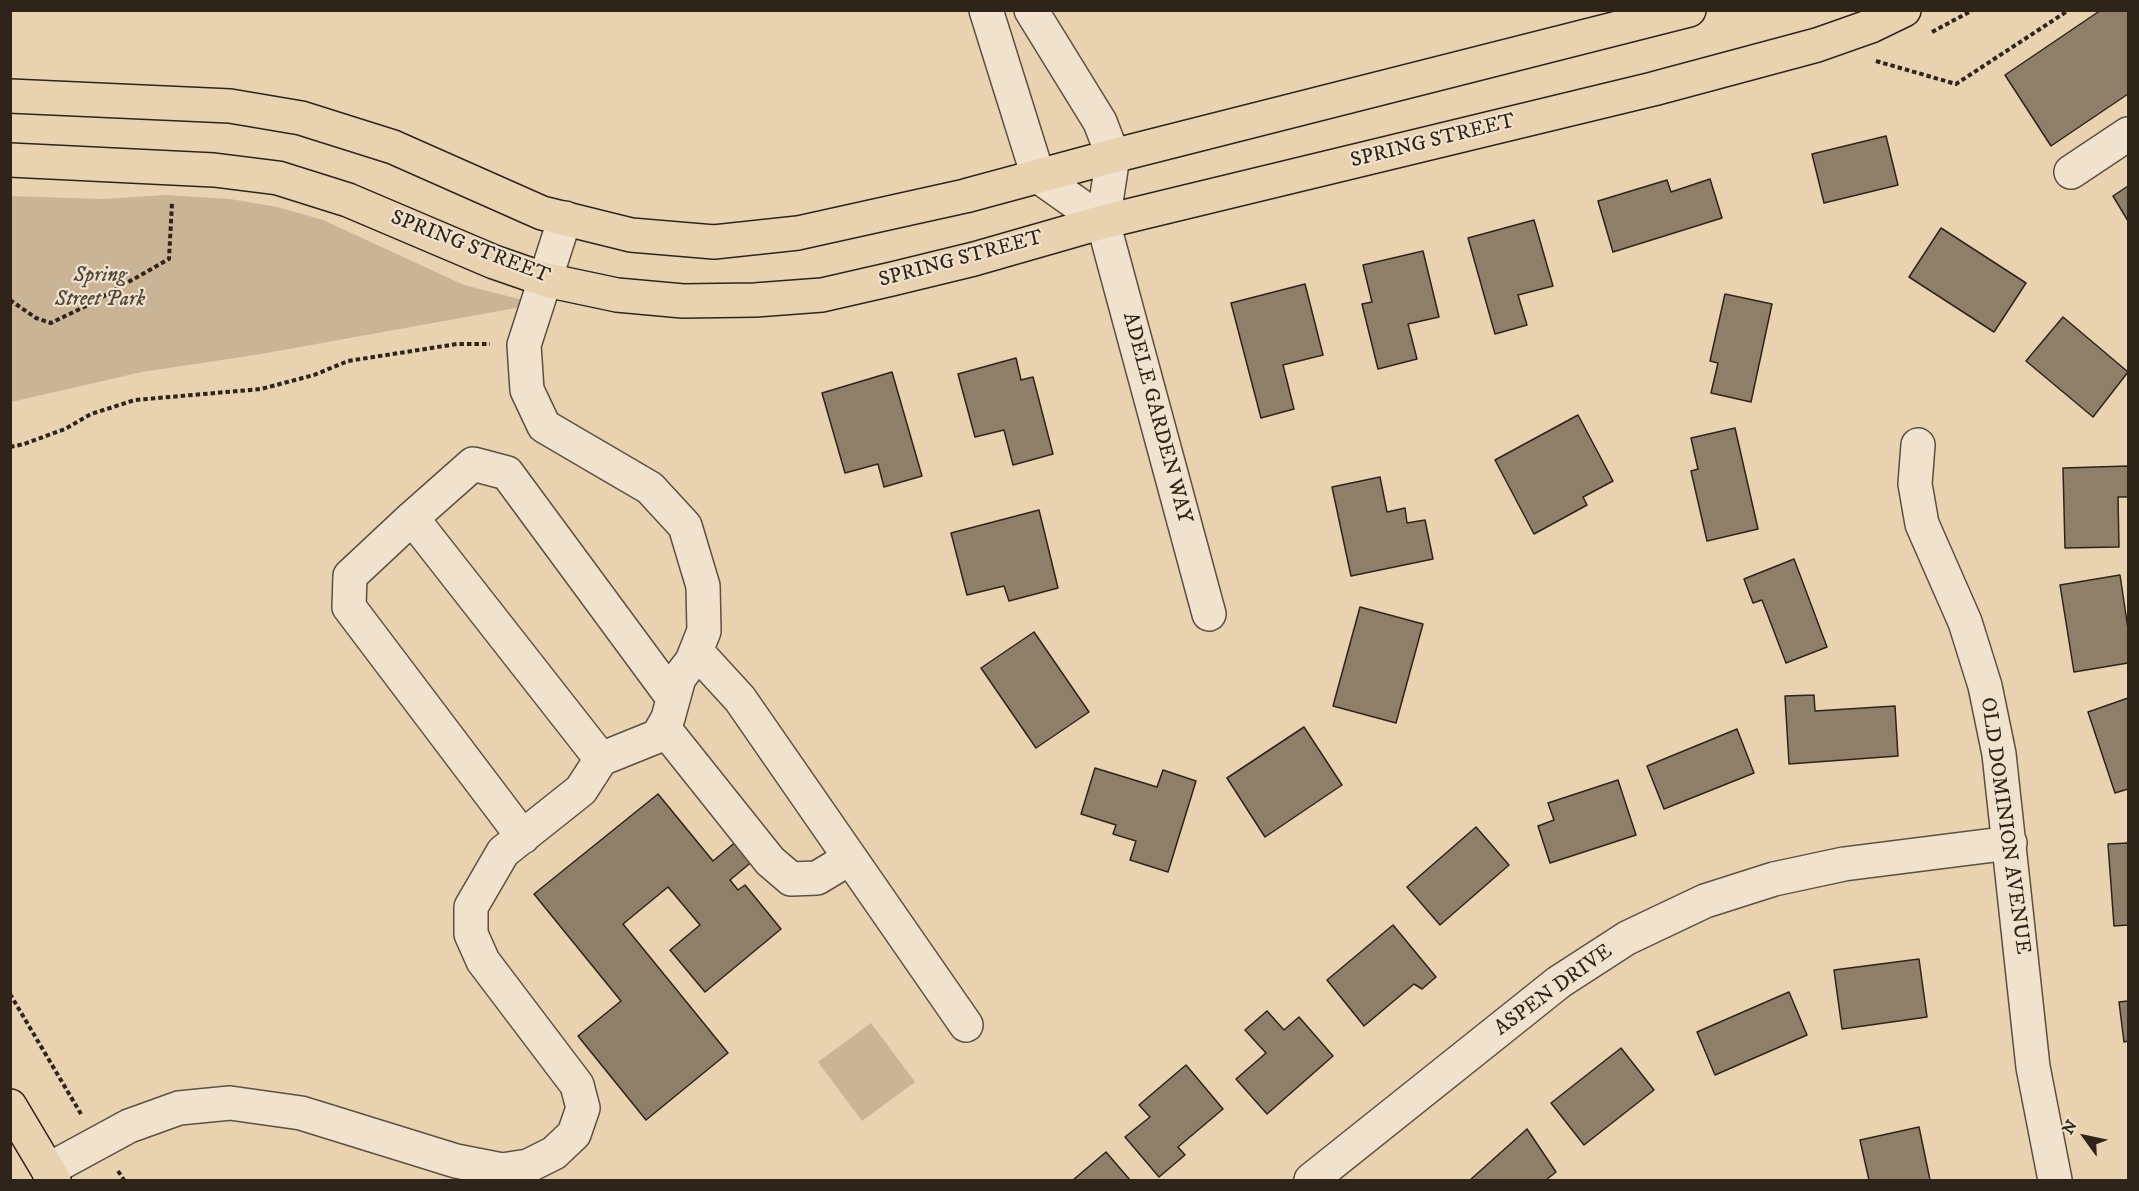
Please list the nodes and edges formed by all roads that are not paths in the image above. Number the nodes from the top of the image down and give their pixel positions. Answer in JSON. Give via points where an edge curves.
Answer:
{"nodes":[{"id":1,"x":986,"y":10,"type":"edge"},
{"id":2,"x":1031,"y":10,"type":"edge"},
{"id":3,"x":1689,"y":10,"type":"edge"},
{"id":4,"x":1905,"y":10,"type":"edge"},
{"id":5,"x":10,"y":96,"type":"edge"},
{"id":6,"x":2128,"y":134,"type":"edge"},
{"id":7,"x":1113,"y":156,"type":"junction"},
{"id":8,"x":10,"y":160,"type":"edge"},
{"id":9,"x":2071,"y":172,"type":"dead end"},
{"id":10,"x":1038,"y":176,"type":"junction"},
{"id":11,"x":565,"y":218,"type":"junction"},
{"id":12,"x":1103,"y":222,"type":"junction"},
{"id":13,"x":546,"y":280,"type":"junction"},
{"id":14,"x":1918,"y":445,"type":"dead end"},
{"id":15,"x":412,"y":518,"type":"junction"},
{"id":16,"x":1209,"y":614,"type":"dead end"},
{"id":17,"x":696,"y":651,"type":"junction"},
{"id":18,"x":668,"y":712,"type":"junction"},
{"id":19,"x":601,"y":759,"type":"junction"},
{"id":20,"x":523,"y":837,"type":"junction"},
{"id":21,"x":2010,"y":843,"type":"junction"},
{"id":22,"x":850,"y":858,"type":"junction"},
{"id":23,"x":966,"y":1024,"type":"dead end"},
{"id":24,"x":10,"y":1106,"type":"edge"},
{"id":25,"x":51,"y":1175,"type":"edge"},
{"id":26,"x":1311,"y":1180,"type":"edge"},
{"id":27,"x":2055,"y":1180,"type":"edge"}],
"edges":[{"from":1,"to":10,"type":"street"},
{"from":2,"to":7,"type":"street","via":[[1100,122]]},
{"from":3,"to":7,"type":"main road"},
{"from":4,"to":12,"type":"main road","name":"SPRING STREET","via":[[1860,30],[1751,64]]},
{"from":5,"to":11,"type":"main road","via":[[230,106],[301,118],[393,147],[523,204]]},
{"from":6,"to":9,"type":"street"},
{"from":7,"to":10,"type":"main road"},
{"from":7,"to":12,"type":"street"},
{"from":8,"to":13,"type":"main road","name":"SPRING STREET","via":[[214,170],[278,178],[348,200]]},
{"from":10,"to":11,"type":"main road","via":[[884,215],[798,232],[714,242],[631,235]]},
{"from":10,"to":12,"type":"street"},
{"from":11,"to":13,"type":"street"},
{"from":12,"to":13,"type":"main road","name":"SPRING STREET","via":[[974,260],[822,295],[682,301],[618,295]]},
{"from":12,"to":16,"type":"street","name":"ADELE GARDEN WAY"},
{"from":13,"to":17,"type":"street","via":[[524,345],[527,390],[544,426],[650,488],[685,526],[703,586],[704,631]]},
{"from":14,"to":21,"type":"street","name":"OLD DOMINION AVENUE","via":[[1915,484],[1922,524],[1965,622],[1985,686]]},
{"from":15,"to":18,"type":"street","via":[[473,464],[507,473]]},
{"from":15,"to":19,"type":"street"},
{"from":15,"to":20,"type":"street","via":[[350,576],[349,607]]},
{"from":17,"to":18,"type":"street","via":[[679,678]]},
{"from":17,"to":22,"type":"street","via":[[740,699]]},
{"from":18,"to":19,"type":"street","via":[[658,736]]},
{"from":18,"to":22,"type":"street","via":[[770,861],[791,879],[817,878]]},
{"from":19,"to":20,"type":"street","via":[[581,790]]},
{"from":20,"to":25,"type":"street","via":[[503,852],[487,877],[471,907],[471,934],[483,961],[577,1085],[583,1108],[577,1126],[554,1153],[528,1166],[502,1170],[456,1161],[301,1113],[230,1103],[179,1108],[129,1126]]},
{"from":21,"to":26,"type":"street","name":"ASPEN DRIVE","via":[[1844,864],[1774,879],[1705,902],[1627,938],[1559,982]]},
{"from":21,"to":27,"type":"street","name":"OLD DOMINION AVENUE","via":[[2033,1067]]},
{"from":22,"to":23,"type":"street"},
{"from":24,"to":25,"type":"main road"}]}
